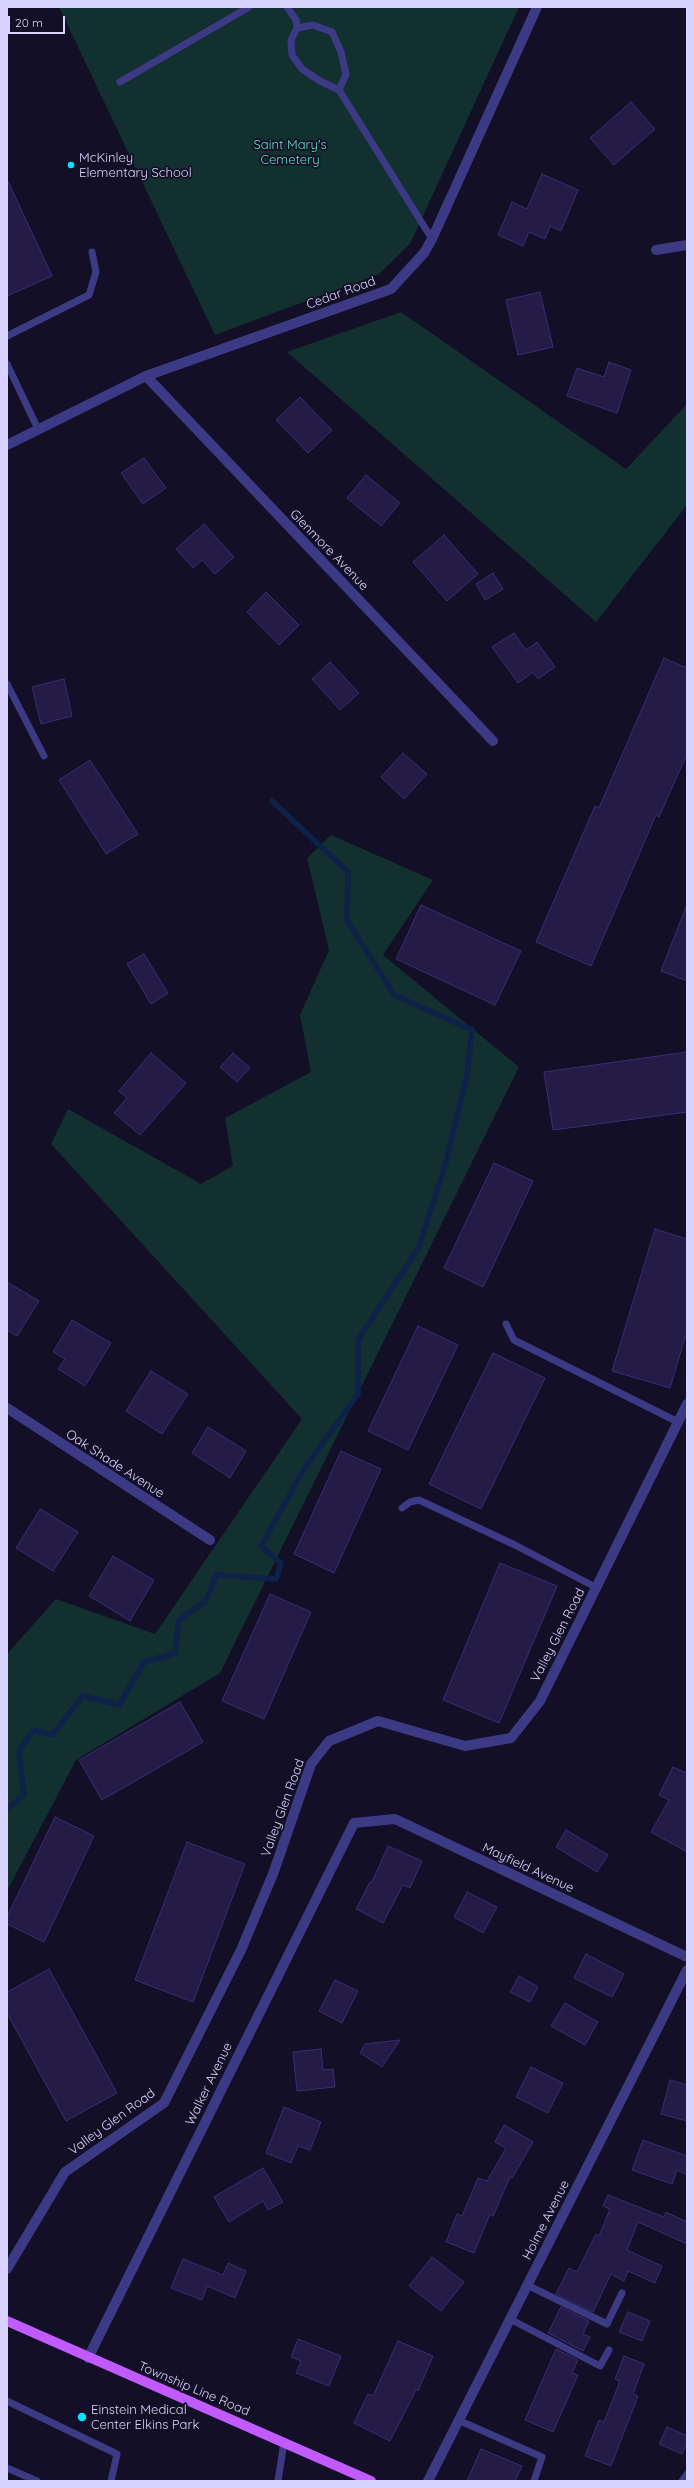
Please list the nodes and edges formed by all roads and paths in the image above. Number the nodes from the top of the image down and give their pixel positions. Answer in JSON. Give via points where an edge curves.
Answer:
{"nodes":[{"id":1,"x":249,"y":7,"type":"edge"},
{"id":2,"x":287,"y":7,"type":"edge"},
{"id":3,"x":537,"y":7,"type":"edge"},
{"id":4,"x":297,"y":28,"type":"junction"},
{"id":5,"x":120,"y":82,"type":"dead end"},
{"id":6,"x":339,"y":90,"type":"junction"},
{"id":7,"x":432,"y":239,"type":"junction"},
{"id":8,"x":687,"y":245,"type":"edge"},
{"id":9,"x":656,"y":250,"type":"dead end"},
{"id":10,"x":92,"y":252,"type":"dead end"},
{"id":11,"x":7,"y":336,"type":"edge"},
{"id":12,"x":7,"y":364,"type":"edge"},
{"id":13,"x":146,"y":376,"type":"junction"},
{"id":14,"x":38,"y":429,"type":"junction"},
{"id":15,"x":7,"y":445,"type":"edge"},
{"id":16,"x":7,"y":684,"type":"edge"},
{"id":17,"x":493,"y":741,"type":"dead end"},
{"id":18,"x":44,"y":756,"type":"dead end"},
{"id":19,"x":506,"y":1324,"type":"dead end"},
{"id":20,"x":687,"y":1404,"type":"edge"},
{"id":21,"x":7,"y":1408,"type":"edge"},
{"id":22,"x":678,"y":1422,"type":"junction"},
{"id":23,"x":402,"y":1508,"type":"dead end"},
{"id":24,"x":210,"y":1540,"type":"dead end"},
{"id":25,"x":597,"y":1588,"type":"junction"},
{"id":26,"x":354,"y":1823,"type":"joint"},
{"id":27,"x":687,"y":1957,"type":"edge"},
{"id":28,"x":687,"y":1970,"type":"edge"},
{"id":29,"x":7,"y":2269,"type":"edge"},
{"id":30,"x":528,"y":2285,"type":"junction"},
{"id":31,"x":622,"y":2293,"type":"dead end"},
{"id":32,"x":510,"y":2319,"type":"junction"},
{"id":33,"x":7,"y":2321,"type":"edge"},
{"id":34,"x":609,"y":2350,"type":"dead end"},
{"id":35,"x":88,"y":2358,"type":"junction"},
{"id":36,"x":7,"y":2401,"type":"edge"},
{"id":37,"x":458,"y":2420,"type":"junction"},
{"id":38,"x":284,"y":2442,"type":"junction"},
{"id":39,"x":7,"y":2468,"type":"edge"},
{"id":40,"x":687,"y":2474,"type":"edge"},
{"id":41,"x":37,"y":2481,"type":"edge"},
{"id":42,"x":111,"y":2481,"type":"edge"},
{"id":43,"x":278,"y":2481,"type":"edge"},
{"id":44,"x":371,"y":2481,"type":"edge"},
{"id":45,"x":428,"y":2481,"type":"edge"},
{"id":46,"x":534,"y":2481,"type":"edge"},
{"id":47,"x":682,"y":2481,"type":"edge"}],
"edges":[{"from":1,"to":5,"type":"lane"},
{"from":2,"to":4,"type":"lane","via":[[296,20]]},
{"from":3,"to":7,"type":"street","name":"Cedar Road"},
{"from":4,"to":6,"type":"lane","via":[[290,40],[292,55],[302,69]]},
{"from":4,"to":6,"type":"lane","via":[[313,25],[332,32],[341,52],[346,74]]},
{"from":6,"to":7,"type":"lane"},
{"from":7,"to":13,"type":"street","name":"Cedar Road","via":[[424,254],[391,289]]},
{"from":8,"to":9,"type":"street"},
{"from":10,"to":11,"type":"lane","via":[[96,272],[89,295]]},
{"from":12,"to":14,"type":"lane"},
{"from":13,"to":14,"type":"street","name":"Cedar Road"},
{"from":13,"to":17,"type":"street","name":"Glenmore Avenue"},
{"from":14,"to":15,"type":"street","name":"Cedar Road"},
{"from":16,"to":18,"type":"lane"},
{"from":19,"to":22,"type":"lane","via":[[514,1340]]},
{"from":20,"to":22,"type":"street","name":"Valley Glen Road"},
{"from":21,"to":24,"type":"street","name":"Oak Shade Avenue"},
{"from":22,"to":25,"type":"street","name":"Valley Glen Road"},
{"from":23,"to":25,"type":"lane","via":[[410,1502],[419,1500],[515,1545]]},
{"from":25,"to":29,"type":"street","name":"Valley Glen Road","via":[[540,1701],[511,1738],[465,1746],[378,1721],[329,1741],[311,1764],[273,1874],[241,1950],[164,2103],[65,2172]]},
{"from":26,"to":27,"type":"street","name":"Mayfield Avenue","via":[[395,1819]]},
{"from":26,"to":35,"type":"street","name":"Walker Avenue"},
{"from":28,"to":30,"type":"street","name":"Holme Avenue"},
{"from":30,"to":31,"type":"lane","via":[[606,2324]]},
{"from":30,"to":32,"type":"street","name":"Holme Avenue"},
{"from":32,"to":34,"type":"lane","via":[[600,2366]]},
{"from":32,"to":37,"type":"street","name":"Holme Avenue"},
{"from":33,"to":35,"type":"main road","name":"Township Line Road"},
{"from":35,"to":38,"type":"main road","name":"Township Line Road"},
{"from":36,"to":42,"type":"lane","via":[[117,2454]]},
{"from":37,"to":45,"type":"street","name":"Holme Avenue"},
{"from":37,"to":46,"type":"lane","via":[[542,2457]]},
{"from":38,"to":43,"type":"lane"},
{"from":38,"to":44,"type":"main road","name":"Township Line Road"},
{"from":39,"to":41,"type":"lane"},
{"from":40,"to":47,"type":"lane"}]}
